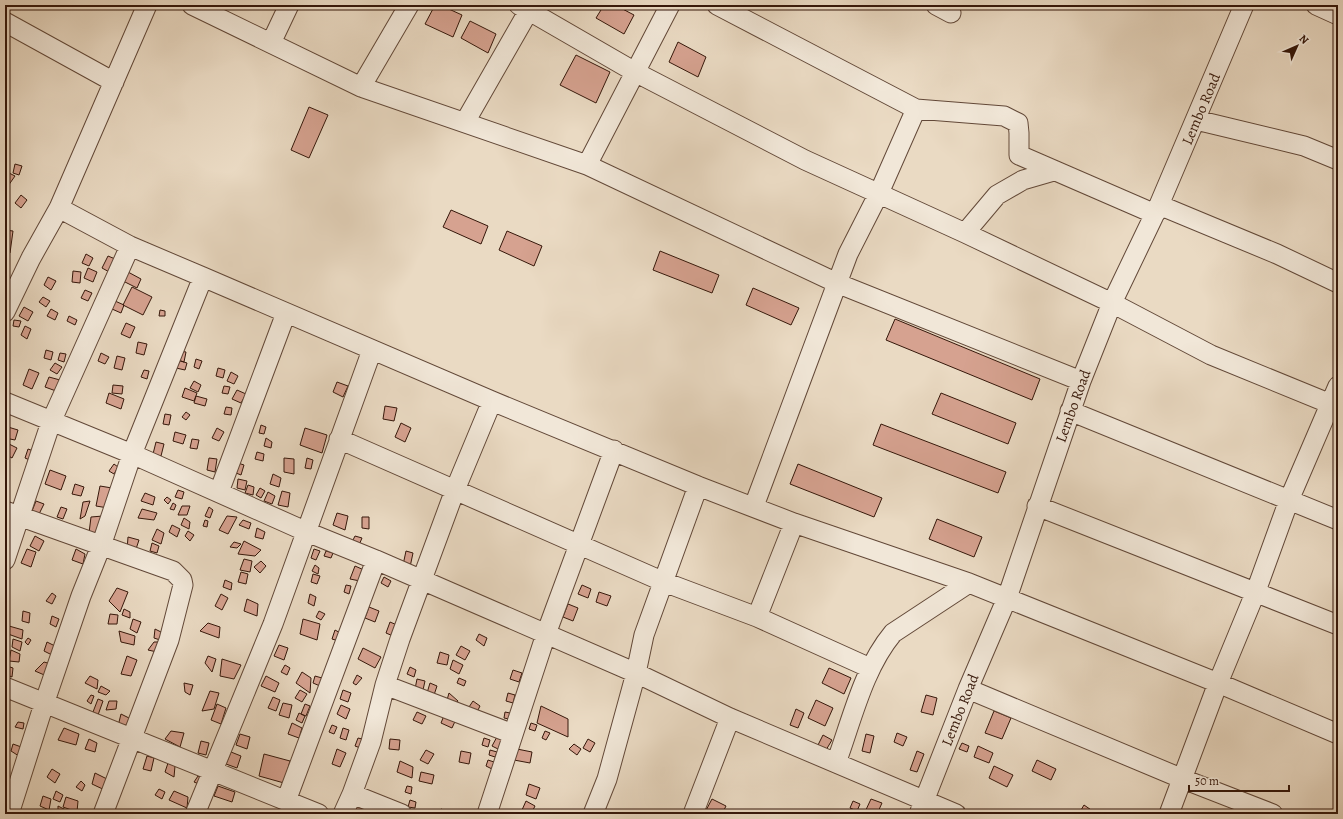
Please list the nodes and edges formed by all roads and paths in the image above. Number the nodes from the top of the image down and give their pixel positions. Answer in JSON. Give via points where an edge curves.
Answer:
{"nodes":[{"id":1,"x":147,"y":5,"type":"edge"},
{"id":2,"x":192,"y":5,"type":"edge"},
{"id":3,"x":289,"y":5,"type":"edge"},
{"id":4,"x":408,"y":5,"type":"edge"},
{"id":5,"x":670,"y":5,"type":"edge"},
{"id":6,"x":717,"y":5,"type":"edge"},
{"id":7,"x":1244,"y":5,"type":"edge"},
{"id":8,"x":1316,"y":5,"type":"edge"},
{"id":9,"x":527,"y":7,"type":"edge"},
{"id":10,"x":1338,"y":15,"type":"edge"},
{"id":11,"x":7,"y":28,"type":"edge"},
{"id":12,"x":270,"y":43,"type":"junction"},
{"id":13,"x":635,"y":72,"type":"junction"},
{"id":14,"x":114,"y":82,"type":"junction"},
{"id":15,"x":362,"y":86,"type":"junction"},
{"id":16,"x":916,"y":109,"type":"junction"},
{"id":17,"x":1196,"y":120,"type":"junction"},
{"id":18,"x":465,"y":122,"type":"junction"},
{"id":19,"x":1338,"y":160,"type":"edge"},
{"id":20,"x":588,"y":165,"type":"junction"},
{"id":21,"x":1054,"y":171,"type":"junction"},
{"id":22,"x":879,"y":193,"type":"junction"},
{"id":23,"x":59,"y":208,"type":"junction"},
{"id":24,"x":1157,"y":210,"type":"junction"},
{"id":25,"x":965,"y":233,"type":"junction"},
{"id":26,"x":130,"y":246,"type":"junction"},
{"id":27,"x":203,"y":277,"type":"junction"},
{"id":28,"x":1338,"y":283,"type":"edge"},
{"id":29,"x":839,"y":284,"type":"junction"},
{"id":30,"x":1112,"y":303,"type":"junction"},
{"id":31,"x":5,"y":312,"type":"edge"},
{"id":32,"x":286,"y":313,"type":"junction"},
{"id":33,"x":372,"y":350,"type":"junction"},
{"id":34,"x":1081,"y":381,"type":"junction"},
{"id":35,"x":1338,"y":386,"type":"edge"},
{"id":36,"x":492,"y":401,"type":"junction"},
{"id":37,"x":5,"y":402,"type":"edge"},
{"id":38,"x":1334,"y":405,"type":"edge"},
{"id":39,"x":1070,"y":411,"type":"junction"},
{"id":40,"x":51,"y":422,"type":"junction"},
{"id":41,"x":339,"y":440,"type":"junction"},
{"id":42,"x":614,"y":450,"type":"junction"},
{"id":43,"x":132,"y":454,"type":"junction"},
{"id":44,"x":698,"y":486,"type":"junction"},
{"id":45,"x":455,"y":490,"type":"junction"},
{"id":46,"x":219,"y":492,"type":"junction"},
{"id":47,"x":1289,"y":500,"type":"junction"},
{"id":48,"x":754,"y":506,"type":"junction"},
{"id":49,"x":1037,"y":506,"type":"junction"},
{"id":50,"x":13,"y":514,"type":"edge"},
{"id":51,"x":1338,"y":520,"type":"edge"},
{"id":52,"x":794,"y":523,"type":"junction"},
{"id":53,"x":307,"y":532,"type":"junction"},
{"id":54,"x":579,"y":545,"type":"junction"},
{"id":55,"x":102,"y":546,"type":"junction"},
{"id":56,"x":5,"y":560,"type":"edge"},
{"id":57,"x":376,"y":560,"type":"junction"},
{"id":58,"x":422,"y":580,"type":"junction"},
{"id":59,"x":664,"y":582,"type":"junction"},
{"id":60,"x":969,"y":583,"type":"junction"},
{"id":61,"x":1256,"y":592,"type":"junction"},
{"id":62,"x":1007,"y":598,"type":"junction"},
{"id":63,"x":757,"y":617,"type":"junction"},
{"id":64,"x":1338,"y":625,"type":"edge"},
{"id":65,"x":546,"y":634,"type":"junction"},
{"id":66,"x":870,"y":668,"type":"junction"},
{"id":67,"x":636,"y":673,"type":"junction"},
{"id":68,"x":1218,"y":683,"type":"junction"},
{"id":69,"x":385,"y":685,"type":"junction"},
{"id":70,"x":5,"y":687,"type":"edge"},
{"id":71,"x":968,"y":689,"type":"junction"},
{"id":72,"x":44,"y":704,"type":"junction"},
{"id":73,"x":730,"y":718,"type":"junction"},
{"id":74,"x":513,"y":734,"type":"junction"},
{"id":75,"x":1338,"y":734,"type":"edge"},
{"id":76,"x":132,"y":739,"type":"junction"},
{"id":77,"x":836,"y":763,"type":"junction"},
{"id":78,"x":212,"y":771,"type":"junction"},
{"id":79,"x":1183,"y":779,"type":"junction"},
{"id":80,"x":352,"y":794,"type":"junction"},
{"id":81,"x":286,"y":801,"type":"junction"},
{"id":82,"x":922,"y":807,"type":"edge"},
{"id":83,"x":9,"y":814,"type":"edge"},
{"id":84,"x":103,"y":814,"type":"edge"},
{"id":85,"x":195,"y":814,"type":"edge"},
{"id":86,"x":320,"y":814,"type":"edge"},
{"id":87,"x":343,"y":814,"type":"edge"},
{"id":88,"x":402,"y":814,"type":"edge"},
{"id":89,"x":487,"y":814,"type":"edge"},
{"id":90,"x":593,"y":814,"type":"edge"},
{"id":91,"x":693,"y":814,"type":"edge"},
{"id":92,"x":956,"y":814,"type":"edge"},
{"id":93,"x":1169,"y":814,"type":"edge"},
{"id":94,"x":1273,"y":814,"type":"edge"}],
"edges":[{"from":1,"to":14,"type":"street"},
{"from":2,"to":12,"type":"street"},
{"from":3,"to":12,"type":"street"},
{"from":4,"to":15,"type":"street"},
{"from":5,"to":13,"type":"street"},
{"from":6,"to":16,"type":"street"},
{"from":7,"to":17,"type":"street","name":"Lembo Road"},
{"from":8,"to":10,"type":"street"},
{"from":9,"to":13,"type":"street"},
{"from":9,"to":18,"type":"street"},
{"from":11,"to":14,"type":"street"},
{"from":12,"to":15,"type":"street"},
{"from":13,"to":20,"type":"street"},
{"from":13,"to":22,"type":"street","via":[[805,160]]},
{"from":14,"to":23,"type":"street"},
{"from":15,"to":18,"type":"street"},
{"from":16,"to":21,"type":"street","via":[[1004,116],[1018,123],[1019,155]]},
{"from":16,"to":22,"type":"street"},
{"from":17,"to":19,"type":"street","via":[[1304,146]]},
{"from":17,"to":24,"type":"street","name":"Lembo Road"},
{"from":18,"to":20,"type":"street"},
{"from":20,"to":29,"type":"street"},
{"from":21,"to":24,"type":"street"},
{"from":21,"to":25,"type":"street","via":[[1023,180],[997,195]]},
{"from":22,"to":25,"type":"street"},
{"from":22,"to":29,"type":"street","via":[[851,248]]},
{"from":23,"to":26,"type":"street"},
{"from":23,"to":31,"type":"street"},
{"from":24,"to":28,"type":"street","via":[[1276,254]]},
{"from":24,"to":30,"type":"street","name":"Lembo Road"},
{"from":25,"to":30,"type":"street"},
{"from":26,"to":27,"type":"street"},
{"from":26,"to":40,"type":"street"},
{"from":27,"to":32,"type":"street"},
{"from":27,"to":43,"type":"street"},
{"from":29,"to":34,"type":"street"},
{"from":29,"to":48,"type":"street"},
{"from":30,"to":34,"type":"street","name":"Lembo Road"},
{"from":30,"to":38,"type":"street","via":[[1211,355]]},
{"from":32,"to":33,"type":"street"},
{"from":32,"to":46,"type":"street"},
{"from":33,"to":36,"type":"street"},
{"from":33,"to":41,"type":"street"},
{"from":34,"to":39,"type":"street","name":"Lembo Road"},
{"from":35,"to":38,"type":"street"},
{"from":36,"to":42,"type":"street"},
{"from":36,"to":45,"type":"street"},
{"from":37,"to":40,"type":"street"},
{"from":38,"to":47,"type":"street"},
{"from":39,"to":47,"type":"street"},
{"from":39,"to":49,"type":"street","name":"Lembo Road"},
{"from":40,"to":43,"type":"street"},
{"from":40,"to":50,"type":"street"},
{"from":41,"to":45,"type":"street"},
{"from":41,"to":53,"type":"street"},
{"from":42,"to":44,"type":"street"},
{"from":42,"to":54,"type":"street"},
{"from":43,"to":46,"type":"street"},
{"from":43,"to":55,"type":"street"},
{"from":44,"to":48,"type":"street"},
{"from":44,"to":59,"type":"street"},
{"from":45,"to":54,"type":"street"},
{"from":45,"to":58,"type":"street"},
{"from":46,"to":53,"type":"street"},
{"from":47,"to":51,"type":"street"},
{"from":47,"to":61,"type":"street"},
{"from":48,"to":52,"type":"street"},
{"from":49,"to":61,"type":"street"},
{"from":49,"to":62,"type":"street","name":"Lembo Road"},
{"from":50,"to":55,"type":"street"},
{"from":50,"to":56,"type":"street"},
{"from":52,"to":60,"type":"street"},
{"from":52,"to":63,"type":"street"},
{"from":53,"to":57,"type":"street"},
{"from":53,"to":78,"type":"street","via":[[273,624]]},
{"from":54,"to":59,"type":"street"},
{"from":54,"to":65,"type":"street"},
{"from":55,"to":72,"type":"street","via":[[81,596]]},
{"from":55,"to":76,"type":"street","via":[[173,571],[182,580],[183,585],[168,640]]},
{"from":57,"to":58,"type":"street"},
{"from":57,"to":81,"type":"street"},
{"from":58,"to":65,"type":"street"},
{"from":58,"to":69,"type":"street"},
{"from":59,"to":63,"type":"street"},
{"from":59,"to":67,"type":"street","via":[[644,635]]},
{"from":60,"to":62,"type":"street"},
{"from":60,"to":66,"type":"street","via":[[893,633]]},
{"from":61,"to":64,"type":"street"},
{"from":61,"to":68,"type":"street"},
{"from":62,"to":68,"type":"street"},
{"from":62,"to":71,"type":"street","name":"Lembo Road"},
{"from":63,"to":66,"type":"street"},
{"from":65,"to":67,"type":"street"},
{"from":65,"to":74,"type":"street"},
{"from":66,"to":77,"type":"street"},
{"from":67,"to":73,"type":"street"},
{"from":67,"to":90,"type":"street","via":[[607,779]]},
{"from":68,"to":75,"type":"street"},
{"from":68,"to":79,"type":"street"},
{"from":69,"to":74,"type":"street"},
{"from":69,"to":80,"type":"street","via":[[371,742]]},
{"from":70,"to":72,"type":"street"},
{"from":71,"to":79,"type":"street"},
{"from":71,"to":82,"type":"street","name":"Lembo Road"},
{"from":72,"to":76,"type":"street"},
{"from":72,"to":83,"type":"street"},
{"from":73,"to":77,"type":"street"},
{"from":73,"to":91,"type":"street"},
{"from":74,"to":89,"type":"street"},
{"from":76,"to":78,"type":"street"},
{"from":76,"to":84,"type":"street"},
{"from":77,"to":82,"type":"street"},
{"from":78,"to":81,"type":"street"},
{"from":78,"to":85,"type":"street"},
{"from":79,"to":93,"type":"street"},
{"from":79,"to":94,"type":"street"},
{"from":80,"to":87,"type":"street"},
{"from":80,"to":88,"type":"street"},
{"from":81,"to":86,"type":"street"},
{"from":82,"to":92,"type":"street"}]}
